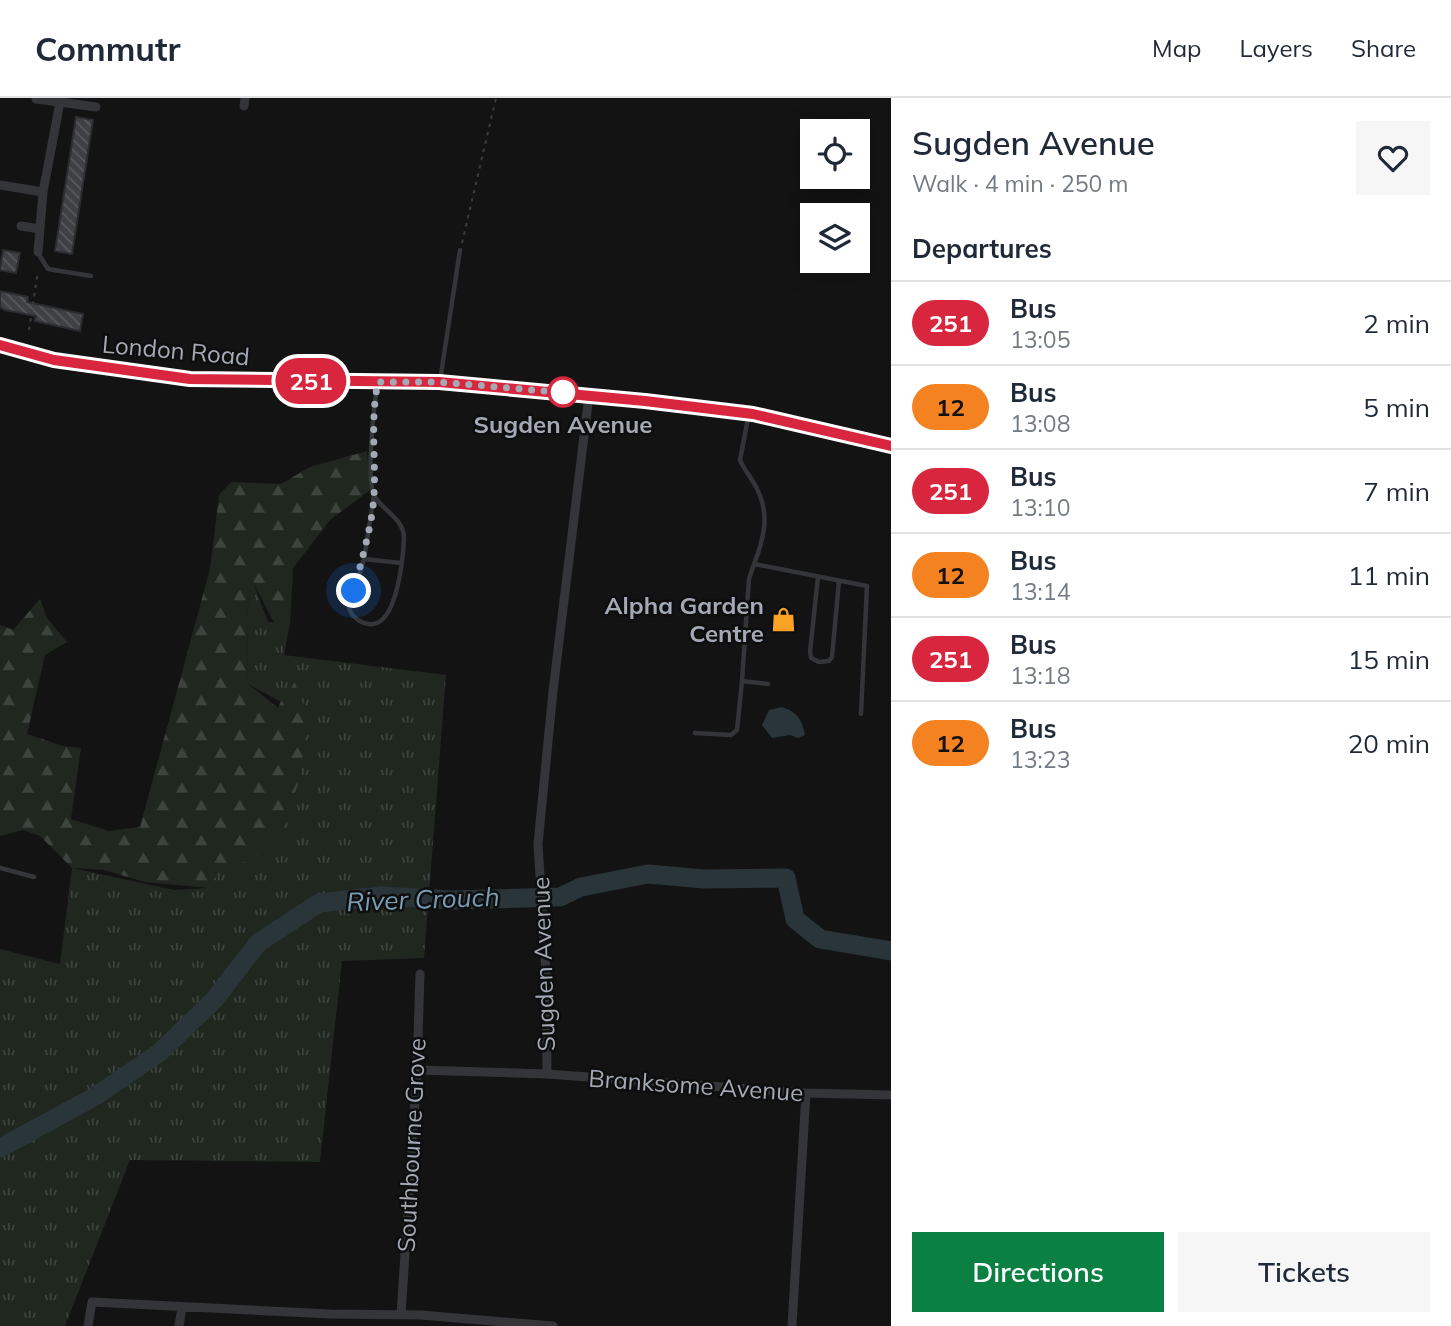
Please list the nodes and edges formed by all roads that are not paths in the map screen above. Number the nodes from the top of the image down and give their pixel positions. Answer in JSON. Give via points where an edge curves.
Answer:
{"nodes":[{"id":1,"x":36,"y":99,"type":"edge"},
{"id":2,"x":60,"y":102,"type":"junction"},
{"id":3,"x":96,"y":107,"type":"dead end"},
{"id":4,"x":0,"y":185,"type":"edge"},
{"id":5,"x":43,"y":192,"type":"junction"},
{"id":6,"x":21,"y":226,"type":"dead end"},
{"id":7,"x":40,"y":229,"type":"junction"},
{"id":8,"x":460,"y":250,"type":"road end"},
{"id":9,"x":38,"y":252,"type":"joint"},
{"id":10,"x":90,"y":276,"type":"dead end"},
{"id":11,"x":0,"y":345,"type":"edge"},
{"id":12,"x":378,"y":382,"type":"junction"},
{"id":13,"x":439,"y":382,"type":"junction"},
{"id":14,"x":589,"y":395,"type":"junction"},
{"id":15,"x":749,"y":413,"type":"junction"},
{"id":16,"x":891,"y":446,"type":"edge"},
{"id":17,"x":374,"y":495,"type":"junction"},
{"id":18,"x":363,"y":559,"type":"junction"},
{"id":19,"x":401,"y":563,"type":"junction"},
{"id":20,"x":754,"y":564,"type":"junction"},
{"id":21,"x":818,"y":577,"type":"junction"},
{"id":22,"x":839,"y":581,"type":"junction"},
{"id":23,"x":742,"y":681,"type":"junction"},
{"id":24,"x":768,"y":684,"type":"dead end"},
{"id":25,"x":861,"y":714,"type":"dead end"},
{"id":26,"x":695,"y":733,"type":"dead end"},
{"id":27,"x":0,"y":869,"type":"edge"},
{"id":28,"x":34,"y":877,"type":"dead end"},
{"id":29,"x":420,"y":974,"type":"dead end"},
{"id":30,"x":418,"y":1070,"type":"junction"},
{"id":31,"x":547,"y":1074,"type":"junction"},
{"id":32,"x":806,"y":1094,"type":"junction"},
{"id":33,"x":891,"y":1096,"type":"edge"},
{"id":34,"x":182,"y":1307,"type":"junction"},
{"id":35,"x":330,"y":1314,"type":"junction"},
{"id":36,"x":401,"y":1315,"type":"junction"},
{"id":37,"x":478,"y":1324,"type":"edge"},
{"id":38,"x":88,"y":1326,"type":"edge"},
{"id":39,"x":179,"y":1326,"type":"edge"},
{"id":40,"x":331,"y":1326,"type":"edge"},
{"id":41,"x":553,"y":1326,"type":"edge"},
{"id":42,"x":792,"y":1326,"type":"edge"}],
"edges":[{"from":1,"to":2,"type":"street"},
{"from":2,"to":3,"type":"street"},
{"from":2,"to":5,"type":"street"},
{"from":4,"to":5,"type":"street"},
{"from":5,"to":7,"type":"street"},
{"from":6,"to":7,"type":"street"},
{"from":7,"to":9,"type":"street"},
{"from":8,"to":13,"type":"lane"},
{"from":9,"to":10,"type":"lane","via":[[48,269]]},
{"from":11,"to":12,"type":"main road","name":"London Road","via":[[54,360],[190,379]]},
{"from":12,"to":13,"type":"main road","name":"London Road"},
{"from":12,"to":17,"type":"lane","via":[[372,409]]},
{"from":13,"to":14,"type":"main road","name":"London Road"},
{"from":14,"to":15,"type":"main road","name":"London Road"},
{"from":14,"to":31,"type":"street","name":"Sugden Avenue","via":[[538,844]]},
{"from":15,"to":16,"type":"main road","name":"London Road"},
{"from":15,"to":20,"type":"lane","via":[[740,460],[756,485],[765,512]]},
{"from":17,"to":18,"type":"lane"},
{"from":17,"to":19,"type":"lane","via":[[403,532]]},
{"from":18,"to":19,"type":"lane"},
{"from":18,"to":19,"type":"lane","via":[[349,608],[366,624],[376,624],[389,613]]},
{"from":20,"to":21,"type":"lane"},
{"from":20,"to":23,"type":"lane"},
{"from":21,"to":22,"type":"lane"},
{"from":21,"to":22,"type":"lane","via":[[810,652],[819,662],[829,661],[833,650]]},
{"from":22,"to":25,"type":"lane","via":[[867,586]]},
{"from":23,"to":24,"type":"lane"},
{"from":23,"to":26,"type":"lane","via":[[737,730],[731,735]]},
{"from":27,"to":28,"type":"lane"},
{"from":29,"to":30,"type":"street","name":"Southbourne Grove"},
{"from":30,"to":31,"type":"street","name":"Branksome Avenue"},
{"from":30,"to":36,"type":"street","name":"Southbourne Grove"},
{"from":31,"to":32,"type":"street","name":"Branksome Avenue"},
{"from":32,"to":33,"type":"street","name":"Branksome Avenue"},
{"from":32,"to":42,"type":"street"},
{"from":34,"to":35,"type":"street"},
{"from":34,"to":38,"type":"street","via":[[92,1302]]},
{"from":34,"to":39,"type":"street"},
{"from":35,"to":36,"type":"street"},
{"from":35,"to":40,"type":"street"},
{"from":36,"to":37,"type":"street"},
{"from":37,"to":41,"type":"street"}]}
